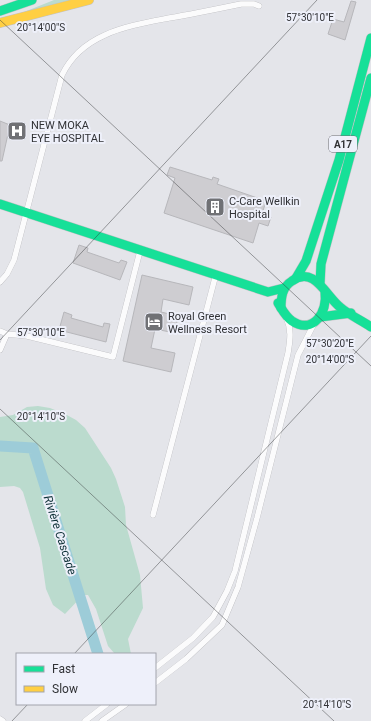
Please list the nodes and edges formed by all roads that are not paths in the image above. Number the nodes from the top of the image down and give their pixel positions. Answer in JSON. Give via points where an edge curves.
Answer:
{"nodes":[{"id":1,"x":32,"y":0,"type":"edge"},
{"id":2,"x":89,"y":0,"type":"edge"},
{"id":3,"x":259,"y":6,"type":"dead end"},
{"id":4,"x":0,"y":11,"type":"edge"},
{"id":5,"x":0,"y":23,"type":"edge"},
{"id":6,"x":371,"y":38,"type":"edge"},
{"id":7,"x":371,"y":78,"type":"edge"},
{"id":8,"x":0,"y":204,"type":"edge"},
{"id":9,"x":26,"y":213,"type":"junction"},
{"id":10,"x":140,"y":251,"type":"junction"},
{"id":11,"x":216,"y":274,"type":"junction"},
{"id":12,"x":296,"y":278,"type":"junction"},
{"id":13,"x":0,"y":282,"type":"edge"},
{"id":14,"x":320,"y":284,"type":"junction"},
{"id":15,"x":284,"y":288,"type":"junction"},
{"id":16,"x":268,"y":292,"type":"junction"},
{"id":17,"x":326,"y":292,"type":"junction"},
{"id":18,"x":282,"y":309,"type":"junction"},
{"id":19,"x":350,"y":313,"type":"junction"},
{"id":20,"x":318,"y":318,"type":"junction"},
{"id":21,"x":371,"y":327,"type":"edge"},
{"id":22,"x":0,"y":331,"type":"edge"},
{"id":23,"x":7,"y":334,"type":"junction"},
{"id":24,"x":0,"y":350,"type":"edge"},
{"id":25,"x":153,"y":515,"type":"dead end"},
{"id":26,"x":156,"y":667,"type":"edge"},
{"id":27,"x":156,"y":682,"type":"edge"},
{"id":28,"x":106,"y":705,"type":"edge"},
{"id":29,"x":125,"y":705,"type":"edge"},
{"id":30,"x":0,"y":718,"type":"edge"},
{"id":31,"x":3,"y":721,"type":"edge"},
{"id":32,"x":85,"y":721,"type":"edge"},
{"id":33,"x":102,"y":721,"type":"edge"}],
"edges":[{"from":1,"to":4,"type":"main road"},
{"from":2,"to":5,"type":"main road"},
{"from":3,"to":9,"type":"street","via":[[241,4],[125,27],[102,35],[82,49],[62,75]]},
{"from":6,"to":12,"type":"main road","number":"A17","via":[[339,160],[306,261]]},
{"from":7,"to":14,"type":"main road","number":"A17","via":[[323,257]]},
{"from":8,"to":9,"type":"main road"},
{"from":9,"to":10,"type":"main road"},
{"from":9,"to":13,"type":"street","via":[[14,260]]},
{"from":10,"to":11,"type":"main road"},
{"from":10,"to":23,"type":"street","via":[[113,357],[27,336]]},
{"from":11,"to":16,"type":"main road"},
{"from":11,"to":25,"type":"street"},
{"from":12,"to":14,"type":"main road","via":[[309,278]]},
{"from":12,"to":15,"type":"main road","number":"A17"},
{"from":14,"to":17,"type":"main road"},
{"from":15,"to":16,"type":"main road"},
{"from":15,"to":18,"type":"main road","via":[[280,301]]},
{"from":16,"to":18,"type":"main road"},
{"from":17,"to":19,"type":"main road","via":[[336,304]]},
{"from":17,"to":20,"type":"main road","via":[[326,305]]},
{"from":18,"to":20,"type":"main road","via":[[294,322],[302,324]]},
{"from":18,"to":26,"type":"street","via":[[291,333],[288,353],[235,571],[213,617],[193,638]]},
{"from":19,"to":20,"type":"main road"},
{"from":19,"to":21,"type":"main road"},
{"from":20,"to":27,"type":"street","via":[[298,355],[238,587],[222,625],[186,659]]},
{"from":22,"to":23,"type":"street"},
{"from":23,"to":24,"type":"street"},
{"from":28,"to":32,"type":"street"},
{"from":29,"to":33,"type":"street"},
{"from":30,"to":31,"type":"street"}]}
